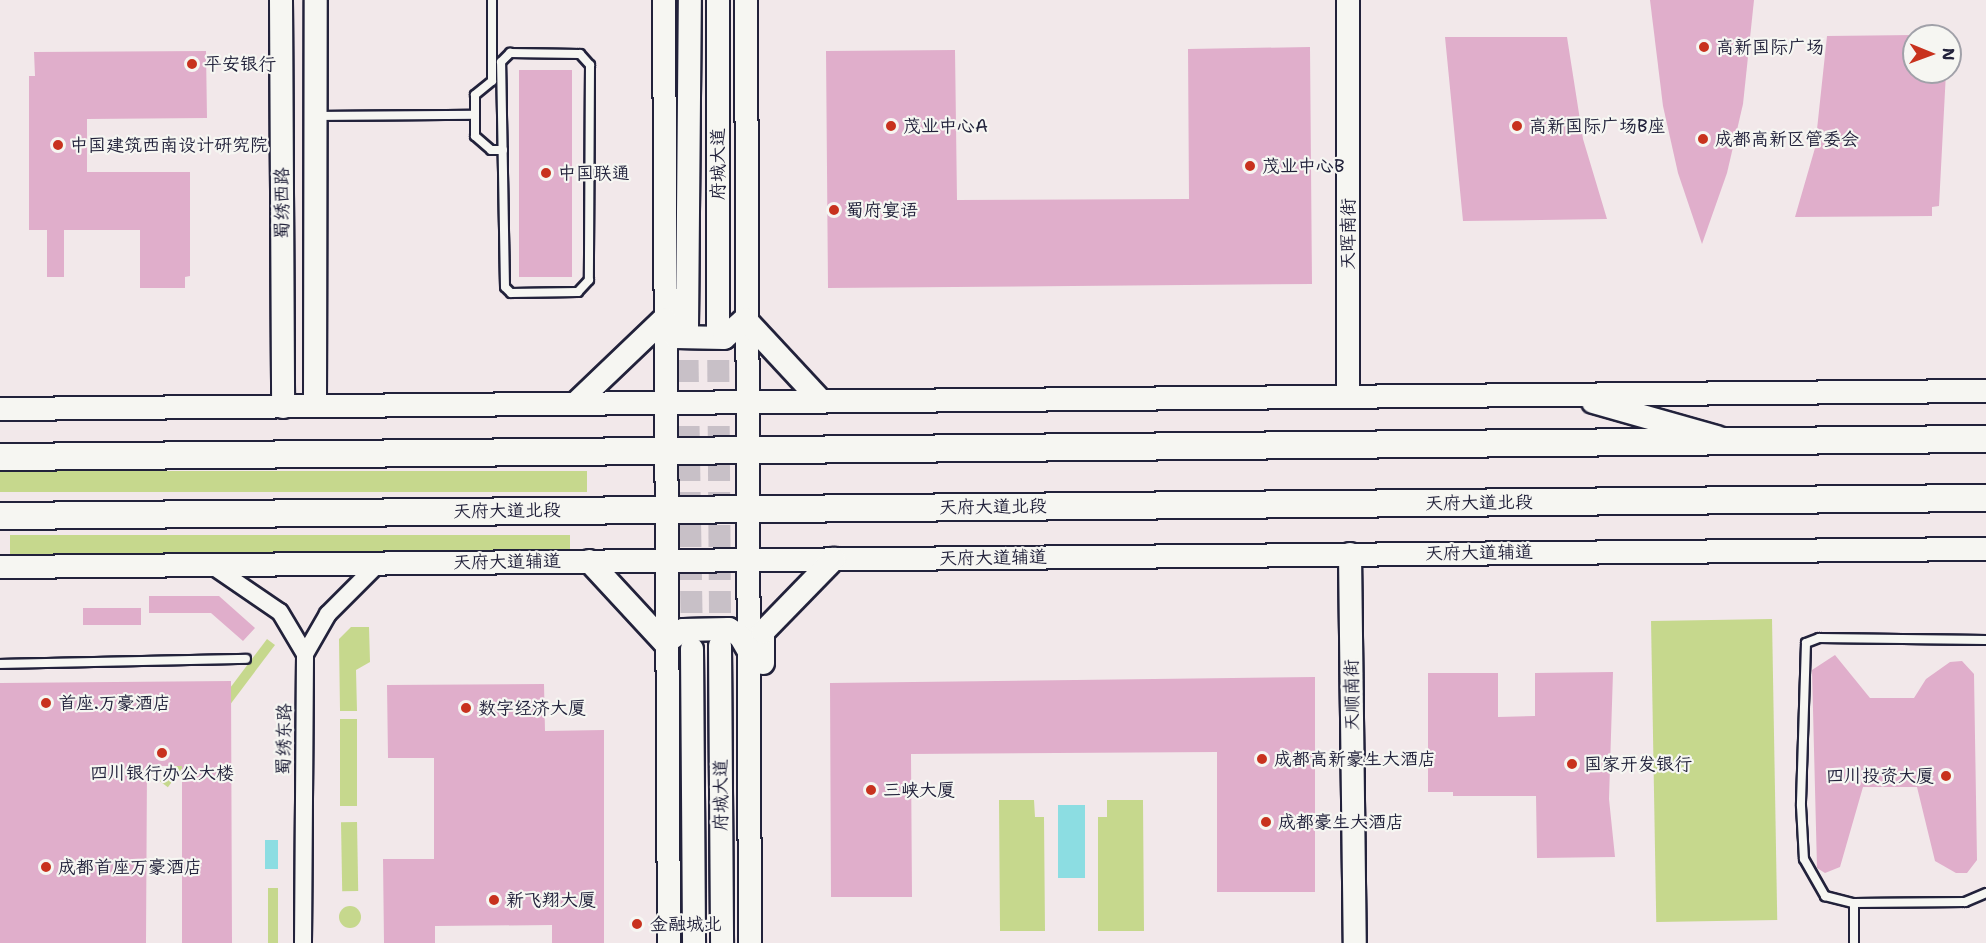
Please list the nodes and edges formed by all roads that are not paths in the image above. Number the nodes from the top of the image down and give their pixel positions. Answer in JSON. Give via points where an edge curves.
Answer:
{"nodes":[{"id":1,"x":281,"y":0,"type":"edge"},
{"id":2,"x":316,"y":0,"type":"edge"},
{"id":3,"x":492,"y":0,"type":"edge"},
{"id":4,"x":664,"y":0,"type":"edge"},
{"id":5,"x":690,"y":0,"type":"edge"},
{"id":6,"x":718,"y":0,"type":"edge"},
{"id":7,"x":746,"y":0,"type":"edge"},
{"id":8,"x":1348,"y":0,"type":"edge"},
{"id":9,"x":492,"y":62,"type":"junction"},
{"id":10,"x":501,"y":62,"type":"junction"},
{"id":11,"x":475,"y":115,"type":"junction"},
{"id":12,"x":316,"y":116,"type":"junction"},
{"id":13,"x":503,"y":150,"type":"junction"},
{"id":14,"x":663,"y":319,"type":"junction"},
{"id":15,"x":745,"y":320,"type":"junction"},
{"id":16,"x":687,"y":327,"type":"tunnel mouth"},
{"id":17,"x":718,"y":327,"type":"tunnel mouth"},
{"id":18,"x":1986,"y":391,"type":"edge"},
{"id":19,"x":1570,"y":395,"type":"junction"},
{"id":20,"x":1348,"y":397,"type":"junction"},
{"id":21,"x":745,"y":402,"type":"junction"},
{"id":22,"x":822,"y":402,"type":"junction"},
{"id":23,"x":664,"y":403,"type":"junction"},
{"id":24,"x":575,"y":404,"type":"junction"},
{"id":25,"x":315,"y":406,"type":"junction"},
{"id":26,"x":283,"y":407,"type":"junction"},
{"id":27,"x":0,"y":409,"type":"edge"},
{"id":28,"x":1986,"y":439,"type":"edge"},
{"id":29,"x":1730,"y":441,"type":"junction"},
{"id":30,"x":745,"y":450,"type":"junction"},
{"id":31,"x":665,"y":451,"type":"junction"},
{"id":32,"x":0,"y":457,"type":"edge"},
{"id":33,"x":1986,"y":498,"type":"edge"},
{"id":34,"x":746,"y":509,"type":"junction"},
{"id":35,"x":664,"y":510,"type":"junction"},
{"id":36,"x":0,"y":516,"type":"edge"},
{"id":37,"x":1986,"y":549,"type":"edge"},
{"id":38,"x":1350,"y":554,"type":"junction"},
{"id":39,"x":834,"y":559,"type":"junction"},
{"id":40,"x":746,"y":560,"type":"junction"},
{"id":41,"x":589,"y":561,"type":"junction"},
{"id":42,"x":664,"y":561,"type":"junction"},
{"id":43,"x":379,"y":563,"type":"junction"},
{"id":44,"x":211,"y":565,"type":"junction"},
{"id":45,"x":0,"y":567,"type":"edge"},
{"id":46,"x":1986,"y":640,"type":"edge"},
{"id":47,"x":665,"y":643,"type":"junction"},
{"id":48,"x":720,"y":646,"type":"tunnel mouth"},
{"id":49,"x":692,"y":649,"type":"tunnel mouth"},
{"id":50,"x":748,"y":650,"type":"junction"},
{"id":51,"x":304,"y":654,"type":"junction"},
{"id":52,"x":246,"y":659,"type":"dead end"},
{"id":53,"x":0,"y":664,"type":"edge"},
{"id":54,"x":1986,"y":893,"type":"edge"},
{"id":55,"x":1854,"y":903,"type":"junction"},
{"id":56,"x":303,"y":943,"type":"edge"},
{"id":57,"x":669,"y":943,"type":"edge"},
{"id":58,"x":694,"y":943,"type":"edge"},
{"id":59,"x":722,"y":943,"type":"edge"},
{"id":60,"x":750,"y":943,"type":"edge"},
{"id":61,"x":762,"y":943,"type":"edge"},
{"id":62,"x":1355,"y":943,"type":"edge"},
{"id":63,"x":1854,"y":943,"type":"edge"}],
"edges":[{"from":1,"to":26,"type":"street","name":"蜀绣西路"},
{"from":2,"to":12,"type":"street","name":"蜀绣西路"},
{"from":3,"to":9,"type":"lane"},
{"from":4,"to":14,"type":"street"},
{"from":5,"to":16,"type":"street","name":"府城大道"},
{"from":6,"to":17,"type":"street","name":"府城大道"},
{"from":7,"to":15,"type":"street"},
{"from":8,"to":20,"type":"street","name":"天晖南街"},
{"from":9,"to":10,"type":"lane"},
{"from":9,"to":11,"type":"lane","via":[[492,81],[475,95]]},
{"from":10,"to":13,"type":"lane"},
{"from":10,"to":13,"type":"lane","via":[[510,53],[580,54],[590,65],[590,280],[578,292],[510,293],[505,287]]},
{"from":11,"to":12,"type":"lane"},
{"from":11,"to":13,"type":"lane","via":[[475,136],[491,150]]},
{"from":12,"to":25,"type":"street","name":"蜀绣西路"},
{"from":14,"to":15,"type":"street","via":[[676,338],[724,338]]},
{"from":14,"to":23,"type":"street"},
{"from":14,"to":24,"type":"street"},
{"from":15,"to":21,"type":"street"},
{"from":15,"to":22,"type":"street"},
{"from":18,"to":19,"type":"street"},
{"from":19,"to":20,"type":"street"},
{"from":19,"to":29,"type":"street"},
{"from":20,"to":22,"type":"street"},
{"from":21,"to":22,"type":"street"},
{"from":21,"to":23,"type":"street"},
{"from":21,"to":30,"type":"street"},
{"from":23,"to":24,"type":"street"},
{"from":23,"to":31,"type":"street"},
{"from":24,"to":25,"type":"street"},
{"from":25,"to":26,"type":"street"},
{"from":26,"to":27,"type":"street"},
{"from":28,"to":29,"type":"main road"},
{"from":29,"to":30,"type":"main road"},
{"from":30,"to":31,"type":"main road"},
{"from":30,"to":34,"type":"street"},
{"from":31,"to":32,"type":"main road"},
{"from":31,"to":35,"type":"street"},
{"from":33,"to":34,"type":"main road","name":"天府大道北段"},
{"from":34,"to":35,"type":"main road","name":"天府大道北段"},
{"from":34,"to":40,"type":"street"},
{"from":35,"to":36,"type":"main road","name":"天府大道北段"},
{"from":35,"to":42,"type":"street"},
{"from":37,"to":38,"type":"street","name":"天府大道辅道"},
{"from":38,"to":39,"type":"street","name":"天府大道辅道"},
{"from":38,"to":62,"type":"street","name":"天顺南街"},
{"from":39,"to":40,"type":"street","name":"天府大道辅道"},
{"from":39,"to":61,"type":"street","via":[[763,632]]},
{"from":40,"to":42,"type":"street","name":"天府大道辅道"},
{"from":40,"to":50,"type":"street"},
{"from":41,"to":42,"type":"street","name":"天府大道辅道"},
{"from":41,"to":43,"type":"street","name":"天府大道辅道"},
{"from":41,"to":47,"type":"street"},
{"from":42,"to":47,"type":"street"},
{"from":43,"to":44,"type":"street","name":"天府大道辅道"},
{"from":43,"to":51,"type":"street","via":[[328,614]]},
{"from":44,"to":45,"type":"street","name":"天府大道辅道"},
{"from":44,"to":51,"type":"street","via":[[280,612]]},
{"from":46,"to":55,"type":"lane","via":[[1819,638],[1803,648],[1804,859],[1825,896]]},
{"from":47,"to":50,"type":"street","via":[[683,630],[729,629],[740,636]]},
{"from":47,"to":57,"type":"street"},
{"from":48,"to":59,"type":"street","name":"府城大道"},
{"from":49,"to":58,"type":"street","name":"府城大道"},
{"from":50,"to":60,"type":"street"},
{"from":51,"to":56,"type":"street","name":"蜀绣东路"},
{"from":52,"to":53,"type":"lane"},
{"from":54,"to":55,"type":"lane","via":[[1965,902]]},
{"from":55,"to":63,"type":"lane"}]}
